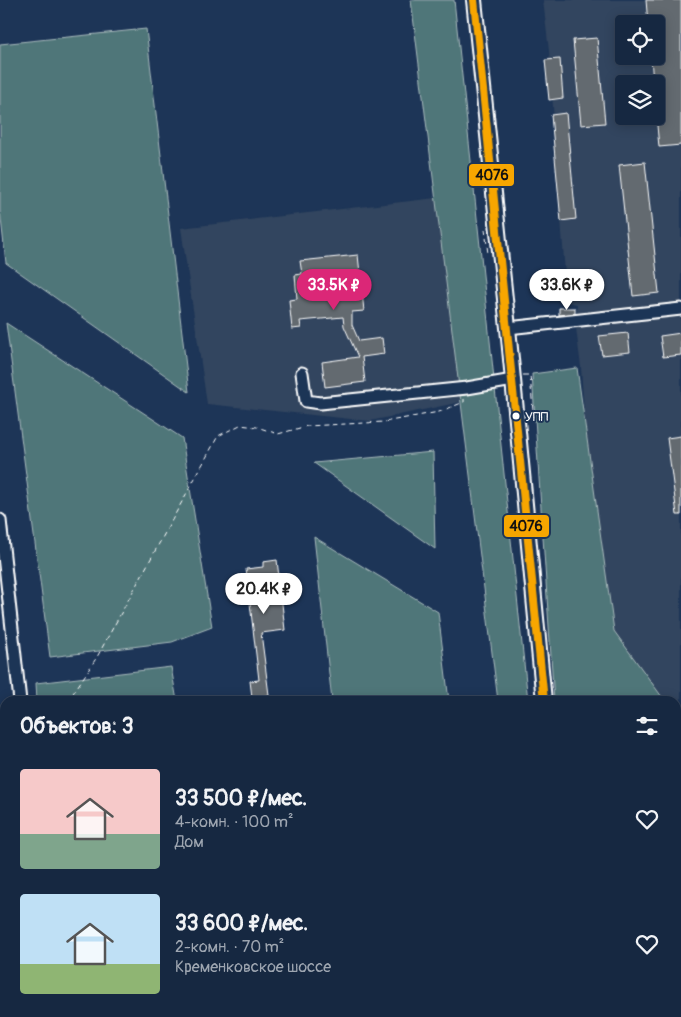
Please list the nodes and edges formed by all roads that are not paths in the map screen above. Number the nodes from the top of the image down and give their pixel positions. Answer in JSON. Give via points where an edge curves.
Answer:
{"nodes":[{"id":1,"x":474,"y":0,"type":"edge"},
{"id":2,"x":681,"y":309,"type":"edge"},
{"id":3,"x":508,"y":328,"type":"junction"},
{"id":4,"x":302,"y":373,"type":"dead end"},
{"id":5,"x":513,"y":378,"type":"junction"},
{"id":6,"x":0,"y":520,"type":"edge"},
{"id":7,"x":19,"y":696,"type":"edge"},
{"id":8,"x":544,"y":696,"type":"edge"}],
"edges":[{"from":1,"to":3,"type":"main road"},
{"from":2,"to":3,"type":"street"},
{"from":3,"to":5,"type":"main road"},
{"from":4,"to":5,"type":"street","via":[[306,401],[320,404],[467,388]]},
{"from":5,"to":8,"type":"main road"},
{"from":6,"to":7,"type":"street"}]}
